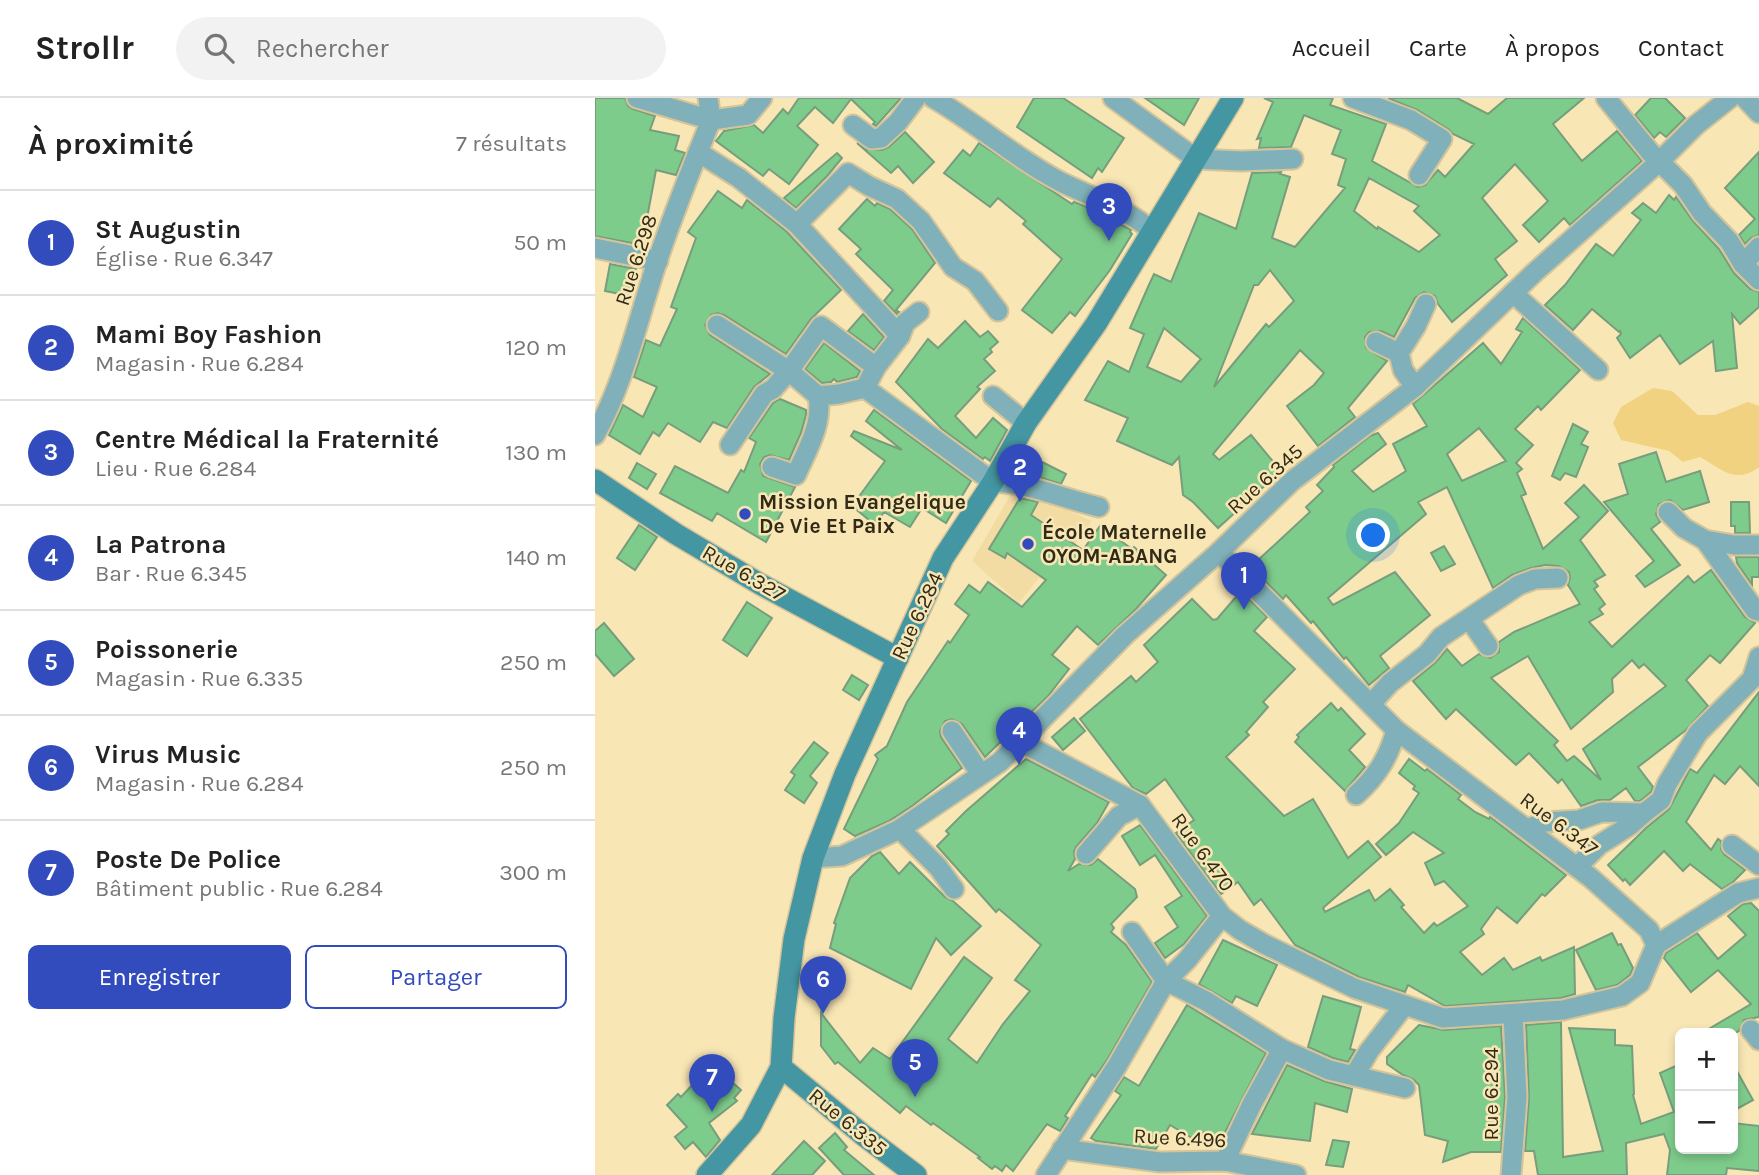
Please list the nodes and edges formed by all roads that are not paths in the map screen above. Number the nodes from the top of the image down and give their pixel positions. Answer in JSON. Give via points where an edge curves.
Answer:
{"nodes":[{"id":1,"x":637,"y":98,"type":"edge"},
{"id":2,"x":708,"y":98,"type":"edge"},
{"id":3,"x":762,"y":98,"type":"edge"},
{"id":4,"x":916,"y":98,"type":"edge"},
{"id":5,"x":933,"y":98,"type":"edge"},
{"id":6,"x":1113,"y":98,"type":"edge"},
{"id":7,"x":1233,"y":98,"type":"edge"},
{"id":8,"x":1353,"y":98,"type":"edge"},
{"id":9,"x":1606,"y":98,"type":"edge"},
{"id":10,"x":1730,"y":98,"type":"edge"},
{"id":11,"x":1745,"y":98,"type":"edge"},
{"id":12,"x":1759,"y":113,"type":"edge"},
{"id":13,"x":711,"y":120,"type":"junction"},
{"id":14,"x":853,"y":125,"type":"dead end"},
{"id":15,"x":698,"y":152,"type":"junction"},
{"id":16,"x":1196,"y":159,"type":"junction"},
{"id":17,"x":1293,"y":159,"type":"dead end"},
{"id":18,"x":1659,"y":162,"type":"junction"},
{"id":19,"x":1419,"y":175,"type":"dead end"},
{"id":20,"x":797,"y":224,"type":"junction"},
{"id":21,"x":1152,"y":230,"type":"junction"},
{"id":22,"x":1759,"y":247,"type":"edge"},
{"id":23,"x":595,"y":248,"type":"edge"},
{"id":24,"x":658,"y":261,"type":"junction"},
{"id":25,"x":1743,"y":264,"type":"junction"},
{"id":26,"x":1759,"y":280,"type":"edge"},
{"id":27,"x":1513,"y":293,"type":"junction"},
{"id":28,"x":1426,"y":304,"type":"dead end"},
{"id":29,"x":998,"y":311,"type":"dead end"},
{"id":30,"x":919,"y":312,"type":"dead end"},
{"id":31,"x":717,"y":325,"type":"dead end"},
{"id":32,"x":899,"y":336,"type":"junction"},
{"id":33,"x":1376,"y":342,"type":"dead end"},
{"id":34,"x":1399,"y":354,"type":"junction"},
{"id":35,"x":876,"y":367,"type":"junction"},
{"id":36,"x":1598,"y":370,"type":"dead end"},
{"id":37,"x":789,"y":371,"type":"junction"},
{"id":38,"x":1415,"y":387,"type":"junction"},
{"id":39,"x":865,"y":388,"type":"junction"},
{"id":40,"x":818,"y":396,"type":"junction"},
{"id":41,"x":993,"y":396,"type":"dead end"},
{"id":42,"x":1026,"y":423,"type":"junction"},
{"id":43,"x":595,"y":435,"type":"edge"},
{"id":44,"x":730,"y":445,"type":"dead end"},
{"id":45,"x":772,"y":467,"type":"dead end"},
{"id":46,"x":595,"y":480,"type":"edge"},
{"id":47,"x":993,"y":482,"type":"junction"},
{"id":48,"x":1099,"y":507,"type":"dead end"},
{"id":49,"x":1668,"y":512,"type":"dead end"},
{"id":50,"x":1705,"y":540,"type":"junction"},
{"id":51,"x":1759,"y":545,"type":"edge"},
{"id":52,"x":1219,"y":552,"type":"junction"},
{"id":53,"x":1558,"y":578,"type":"dead end"},
{"id":54,"x":1759,"y":611,"type":"edge"},
{"id":55,"x":1471,"y":620,"type":"junction"},
{"id":56,"x":1488,"y":646,"type":"dead end"},
{"id":57,"x":898,"y":658,"type":"junction"},
{"id":58,"x":1757,"y":672,"type":"edge"},
{"id":59,"x":1371,"y":704,"type":"junction"},
{"id":60,"x":1396,"y":730,"type":"junction"},
{"id":61,"x":952,"y":731,"type":"dead end"},
{"id":62,"x":1021,"y":742,"type":"junction"},
{"id":63,"x":980,"y":773,"type":"junction"},
{"id":64,"x":1356,"y":795,"type":"dead end"},
{"id":65,"x":1140,"y":805,"type":"junction"},
{"id":66,"x":1644,"y":813,"type":"junction"},
{"id":67,"x":900,"y":829,"type":"junction"},
{"id":68,"x":1527,"y":829,"type":"junction"},
{"id":69,"x":1732,"y":845,"type":"dead end"},
{"id":70,"x":1086,"y":854,"type":"dead end"},
{"id":71,"x":813,"y":858,"type":"junction"},
{"id":72,"x":1759,"y":865,"type":"edge"},
{"id":73,"x":1577,"y":867,"type":"junction"},
{"id":74,"x":1759,"y":888,"type":"edge"},
{"id":75,"x":954,"y":889,"type":"dead end"},
{"id":76,"x":1222,"y":916,"type":"junction"},
{"id":77,"x":1132,"y":932,"type":"dead end"},
{"id":78,"x":1656,"y":945,"type":"junction"},
{"id":79,"x":1166,"y":981,"type":"junction"},
{"id":80,"x":1404,"y":1006,"type":"junction"},
{"id":81,"x":1513,"y":1014,"type":"junction"},
{"id":82,"x":1282,"y":1049,"type":"junction"},
{"id":83,"x":781,"y":1067,"type":"junction"},
{"id":84,"x":1354,"y":1076,"type":"junction"},
{"id":85,"x":1405,"y":1088,"type":"dead end"},
{"id":86,"x":1062,"y":1149,"type":"junction"},
{"id":87,"x":1224,"y":1161,"type":"junction"},
{"id":88,"x":707,"y":1175,"type":"edge"},
{"id":89,"x":916,"y":1175,"type":"edge"},
{"id":90,"x":1046,"y":1175,"type":"edge"},
{"id":91,"x":1296,"y":1175,"type":"edge"},
{"id":92,"x":1511,"y":1175,"type":"edge"}],
"edges":[{"from":1,"to":13,"type":"street"},
{"from":2,"to":13,"type":"street","name":"Rue 6.298"},
{"from":3,"to":13,"type":"street","via":[[748,115]]},
{"from":4,"to":14,"type":"street","via":[[881,138],[872,139]]},
{"from":5,"to":21,"type":"street","via":[[1061,181],[1100,198]]},
{"from":6,"to":16,"type":"street"},
{"from":7,"to":16,"type":"street","name":"Rue 6.284"},
{"from":8,"to":19,"type":"street","via":[[1411,120],[1448,142]]},
{"from":9,"to":18,"type":"street"},
{"from":10,"to":18,"type":"street","name":"Rue 6.345"},
{"from":11,"to":12,"type":"street"},
{"from":13,"to":15,"type":"street","name":"Rue 6.298"},
{"from":15,"to":20,"type":"street"},
{"from":15,"to":24,"type":"street","name":"Rue 6.298"},
{"from":16,"to":17,"type":"street"},
{"from":16,"to":21,"type":"street","name":"Rue 6.284"},
{"from":18,"to":25,"type":"street","via":[[1683,185]]},
{"from":18,"to":27,"type":"street","name":"Rue 6.345"},
{"from":20,"to":29,"type":"street","via":[[848,173],[897,199],[921,221],[953,267],[975,281]]},
{"from":20,"to":32,"type":"street"},
{"from":21,"to":42,"type":"street","name":"Rue 6.284","via":[[1096,324]]},
{"from":22,"to":25,"type":"street"},
{"from":23,"to":24,"type":"street"},
{"from":24,"to":43,"type":"street","name":"Rue 6.298","via":[[614,394]]},
{"from":25,"to":26,"type":"street"},
{"from":27,"to":36,"type":"street"},
{"from":27,"to":38,"type":"street","name":"Rue 6.345"},
{"from":28,"to":34,"type":"street"},
{"from":30,"to":32,"type":"street","via":[[905,323]]},
{"from":31,"to":37,"type":"street"},
{"from":32,"to":35,"type":"street"},
{"from":33,"to":34,"type":"street"},
{"from":34,"to":38,"type":"street","via":[[1402,370]]},
{"from":35,"to":37,"type":"street","via":[[821,326]]},
{"from":35,"to":39,"type":"street"},
{"from":37,"to":40,"type":"street"},
{"from":37,"to":44,"type":"street","via":[[764,394]]},
{"from":38,"to":52,"type":"street","name":"Rue 6.345","via":[[1292,481]]},
{"from":39,"to":40,"type":"street"},
{"from":39,"to":47,"type":"street"},
{"from":40,"to":45,"type":"street","via":[[818,424],[796,475]]},
{"from":41,"to":42,"type":"street"},
{"from":42,"to":47,"type":"street","name":"Rue 6.284"},
{"from":46,"to":57,"type":"street","name":"Rue 6.327","via":[[760,584]]},
{"from":47,"to":48,"type":"street","via":[[1015,483]]},
{"from":47,"to":57,"type":"street","name":"Rue 6.284","via":[[943,558]]},
{"from":49,"to":50,"type":"street"},
{"from":50,"to":51,"type":"street"},
{"from":50,"to":54,"type":"street"},
{"from":52,"to":59,"type":"street","name":"Rue 6.347"},
{"from":52,"to":62,"type":"street","name":"Rue 6.345","via":[[1125,635]]},
{"from":53,"to":55,"type":"street","via":[[1519,585]]},
{"from":55,"to":56,"type":"street"},
{"from":55,"to":59,"type":"street","via":[[1441,638]]},
{"from":57,"to":71,"type":"street","name":"Rue 6.284"},
{"from":58,"to":66,"type":"street","via":[[1698,733],[1661,800]]},
{"from":59,"to":60,"type":"street","name":"Rue 6.347"},
{"from":60,"to":64,"type":"street","via":[[1384,763]]},
{"from":60,"to":68,"type":"street","name":"Rue 6.347"},
{"from":61,"to":63,"type":"street"},
{"from":62,"to":63,"type":"street","name":"Rue 6.345"},
{"from":62,"to":65,"type":"street","name":"Rue 6.470"},
{"from":63,"to":67,"type":"street","name":"Rue 6.345"},
{"from":65,"to":70,"type":"street","via":[[1119,816]]},
{"from":65,"to":76,"type":"street","name":"Rue 6.470"},
{"from":66,"to":68,"type":"street","via":[[1602,812]]},
{"from":66,"to":73,"type":"street"},
{"from":67,"to":71,"type":"street","name":"Rue 6.345","via":[[842,856]]},
{"from":67,"to":75,"type":"street"},
{"from":68,"to":73,"type":"street","name":"Rue 6.347"},
{"from":69,"to":72,"type":"street"},
{"from":71,"to":83,"type":"street","name":"Rue 6.284","via":[[794,939]]},
{"from":73,"to":78,"type":"street","name":"Rue 6.347","via":[[1649,930]]},
{"from":74,"to":78,"type":"street","via":[[1738,893]]},
{"from":76,"to":79,"type":"street","name":"Rue 6.470"},
{"from":76,"to":80,"type":"street","via":[[1295,960]]},
{"from":77,"to":79,"type":"street"},
{"from":78,"to":81,"type":"street","via":[[1640,983],[1622,996],[1563,1010]]},
{"from":79,"to":82,"type":"street"},
{"from":79,"to":86,"type":"street","name":"Rue 6.470"},
{"from":80,"to":81,"type":"street","via":[[1443,1018]]},
{"from":80,"to":84,"type":"street"},
{"from":81,"to":92,"type":"street","name":"Rue 6.294","via":[[1517,1097]]},
{"from":82,"to":84,"type":"street","via":[[1328,1070]]},
{"from":82,"to":87,"type":"street"},
{"from":83,"to":88,"type":"street","name":"Rue 6.284","via":[[751,1125]]},
{"from":83,"to":89,"type":"street","name":"Rue 6.335"},
{"from":84,"to":85,"type":"street"},
{"from":86,"to":87,"type":"street","name":"Rue 6.496","via":[[1160,1162]]},
{"from":86,"to":90,"type":"street","name":"Rue 6.470"},
{"from":87,"to":91,"type":"street","name":"Rue 6.496"}]}
